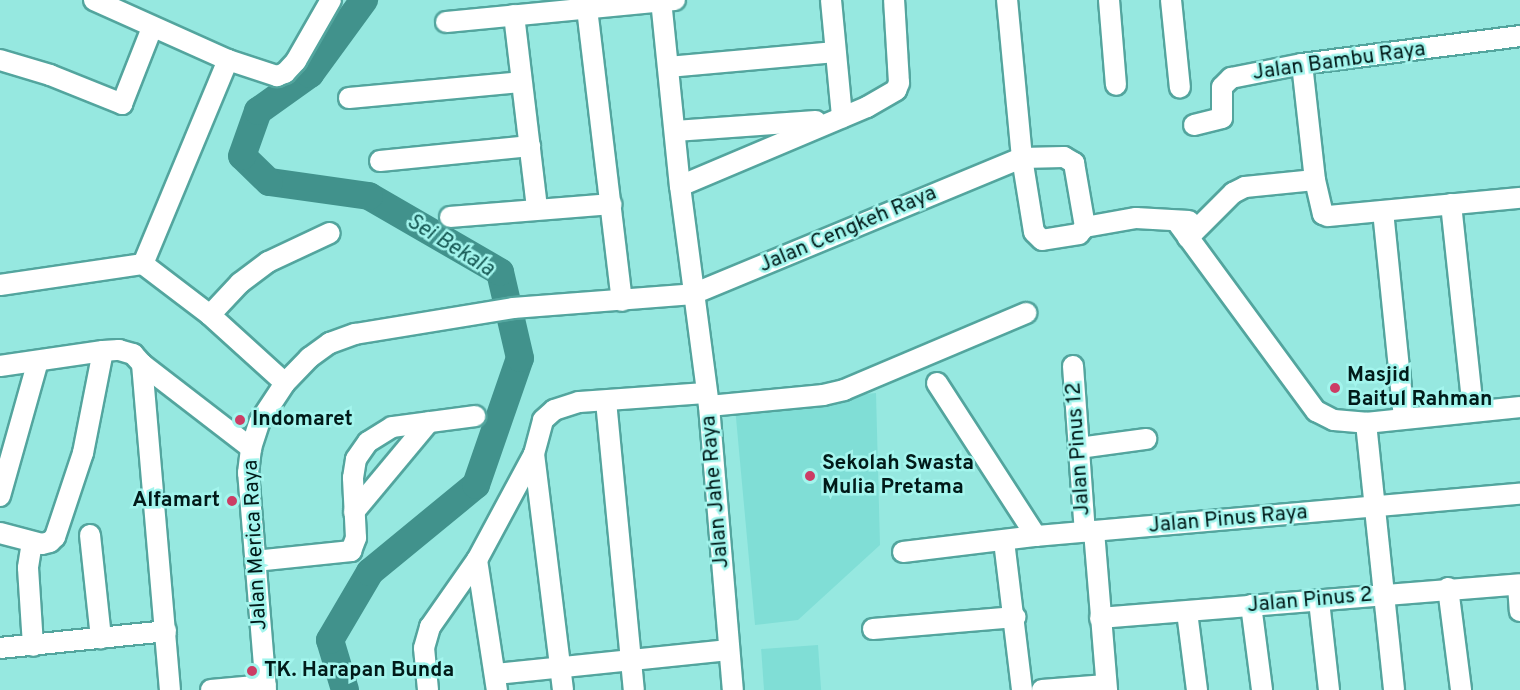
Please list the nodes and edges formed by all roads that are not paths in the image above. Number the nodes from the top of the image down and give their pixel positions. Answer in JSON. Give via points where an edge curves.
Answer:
{"nodes":[{"id":1,"x":94,"y":0,"type":"edge"},
{"id":2,"x":666,"y":0,"type":"edge"},
{"id":3,"x":831,"y":0,"type":"edge"},
{"id":4,"x":894,"y":0,"type":"edge"},
{"id":5,"x":1007,"y":0,"type":"edge"},
{"id":6,"x":1108,"y":0,"type":"edge"},
{"id":7,"x":1171,"y":0,"type":"edge"},
{"id":8,"x":325,"y":2,"type":"edge"},
{"id":9,"x":586,"y":3,"type":"edge"},
{"id":10,"x":514,"y":15,"type":"junction"},
{"id":11,"x":446,"y":22,"type":"dead end"},
{"id":12,"x":152,"y":28,"type":"junction"},
{"id":13,"x":1520,"y":36,"type":"edge"},
{"id":14,"x":836,"y":52,"type":"junction"},
{"id":15,"x":0,"y":60,"type":"edge"},
{"id":16,"x":228,"y":60,"type":"junction"},
{"id":17,"x":1302,"y":64,"type":"junction"},
{"id":18,"x":668,"y":67,"type":"junction"},
{"id":19,"x":520,"y":82,"type":"junction"},
{"id":20,"x":1116,"y":85,"type":"dead end"},
{"id":21,"x":1180,"y":88,"type":"dead end"},
{"id":22,"x":349,"y":98,"type":"dead end"},
{"id":23,"x":837,"y":118,"type":"junction"},
{"id":24,"x":1194,"y":125,"type":"dead end"},
{"id":25,"x":675,"y":131,"type":"junction"},
{"id":26,"x":530,"y":146,"type":"junction"},
{"id":27,"x":1022,"y":158,"type":"junction"},
{"id":28,"x":380,"y":161,"type":"dead end"},
{"id":29,"x":1315,"y":180,"type":"junction"},
{"id":30,"x":680,"y":186,"type":"junction"},
{"id":31,"x":1520,"y":198,"type":"edge"},
{"id":32,"x":611,"y":204,"type":"junction"},
{"id":33,"x":1451,"y":204,"type":"junction"},
{"id":34,"x":537,"y":209,"type":"junction"},
{"id":35,"x":1383,"y":211,"type":"junction"},
{"id":36,"x":450,"y":217,"type":"dead end"},
{"id":37,"x":1085,"y":227,"type":"junction"},
{"id":38,"x":1182,"y":230,"type":"junction"},
{"id":39,"x":330,"y":233,"type":"dead end"},
{"id":40,"x":143,"y":264,"type":"junction"},
{"id":41,"x":0,"y":285,"type":"edge"},
{"id":42,"x":693,"y":294,"type":"junction"},
{"id":43,"x":622,"y":301,"type":"junction"},
{"id":44,"x":493,"y":311,"type":"joint"},
{"id":45,"x":1026,"y":313,"type":"dead end"},
{"id":46,"x":210,"y":315,"type":"junction"},
{"id":47,"x":103,"y":351,"type":"junction"},
{"id":48,"x":38,"y":361,"type":"junction"},
{"id":49,"x":142,"y":364,"type":"junction"},
{"id":50,"x":0,"y":366,"type":"edge"},
{"id":51,"x":1073,"y":366,"type":"dead end"},
{"id":52,"x":285,"y":383,"type":"junction"},
{"id":53,"x":937,"y":383,"type":"dead end"},
{"id":54,"x":707,"y":399,"type":"junction"},
{"id":55,"x":606,"y":401,"type":"junction"},
{"id":56,"x":1520,"y":407,"type":"edge"},
{"id":57,"x":1473,"y":411,"type":"junction"},
{"id":58,"x":475,"y":416,"type":"dead end"},
{"id":59,"x":1404,"y":418,"type":"junction"},
{"id":60,"x":429,"y":422,"type":"junction"},
{"id":61,"x":1366,"y":423,"type":"junction"},
{"id":62,"x":1146,"y":439,"type":"dead end"},
{"id":63,"x":251,"y":448,"type":"junction"},
{"id":64,"x":1078,"y":448,"type":"junction"},
{"id":65,"x":534,"y":454,"type":"junction"},
{"id":66,"x":1520,"y":494,"type":"edge"},
{"id":67,"x":0,"y":496,"type":"edge"},
{"id":68,"x":1375,"y":508,"type":"junction"},
{"id":69,"x":354,"y":512,"type":"junction"},
{"id":70,"x":1090,"y":532,"type":"junction"},
{"id":71,"x":0,"y":533,"type":"edge"},
{"id":72,"x":90,"y":535,"type":"dead end"},
{"id":73,"x":1036,"y":536,"type":"junction"},
{"id":74,"x":1004,"y":541,"type":"junction"},
{"id":75,"x":32,"y":542,"type":"junction"},
{"id":76,"x":903,"y":552,"type":"dead end"},
{"id":77,"x":477,"y":560,"type":"junction"},
{"id":78,"x":255,"y":561,"type":"junction"},
{"id":79,"x":1519,"y":584,"type":"edge"},
{"id":80,"x":1448,"y":588,"type":"junction"},
{"id":81,"x":1384,"y":595,"type":"junction"},
{"id":82,"x":1318,"y":601,"type":"junction"},
{"id":83,"x":1251,"y":605,"type":"junction"},
{"id":84,"x":1520,"y":611,"type":"edge"},
{"id":85,"x":1188,"y":612,"type":"junction"},
{"id":86,"x":1015,"y":617,"type":"junction"},
{"id":87,"x":1100,"y":618,"type":"junction"},
{"id":88,"x":873,"y":629,"type":"dead end"},
{"id":89,"x":166,"y":631,"type":"junction"},
{"id":90,"x":101,"y":638,"type":"junction"},
{"id":91,"x":33,"y":646,"type":"junction"},
{"id":92,"x":0,"y":648,"type":"edge"},
{"id":93,"x":729,"y":650,"type":"junction"},
{"id":94,"x":631,"y":658,"type":"junction"},
{"id":95,"x":562,"y":666,"type":"junction"},
{"id":96,"x":497,"y":682,"type":"edge"},
{"id":97,"x":266,"y":687,"type":"edge"},
{"id":98,"x":1107,"y":687,"type":"edge"},
{"id":99,"x":170,"y":690,"type":"edge"},
{"id":100,"x":212,"y":690,"type":"edge"},
{"id":101,"x":428,"y":690,"type":"edge"},
{"id":102,"x":563,"y":690,"type":"edge"},
{"id":103,"x":634,"y":690,"type":"edge"},
{"id":104,"x":733,"y":690,"type":"edge"},
{"id":105,"x":1022,"y":690,"type":"edge"},
{"id":106,"x":1042,"y":690,"type":"edge"},
{"id":107,"x":1197,"y":690,"type":"edge"},
{"id":108,"x":1262,"y":690,"type":"edge"},
{"id":109,"x":1329,"y":690,"type":"edge"},
{"id":110,"x":1394,"y":690,"type":"edge"},
{"id":111,"x":1461,"y":690,"type":"edge"}],
"edges":[{"from":1,"to":12,"type":"street"},
{"from":2,"to":9,"type":"street"},
{"from":2,"to":18,"type":"street","name":"Jalan Jahe Raya"},
{"from":3,"to":14,"type":"street"},
{"from":4,"to":23,"type":"street","via":[[899,83],[896,90]]},
{"from":5,"to":27,"type":"street"},
{"from":6,"to":20,"type":"street"},
{"from":7,"to":21,"type":"street"},
{"from":8,"to":16,"type":"street","via":[[310,40],[285,73],[277,76]]},
{"from":9,"to":10,"type":"street"},
{"from":9,"to":32,"type":"street"},
{"from":10,"to":11,"type":"street"},
{"from":10,"to":19,"type":"street"},
{"from":12,"to":15,"type":"street","via":[[122,104]]},
{"from":12,"to":16,"type":"street"},
{"from":13,"to":17,"type":"street","name":"Jalan Bambu Raya"},
{"from":14,"to":18,"type":"street"},
{"from":14,"to":23,"type":"street"},
{"from":16,"to":40,"type":"street"},
{"from":17,"to":24,"type":"street","name":"Jalan Bambu Raya","via":[[1231,78],[1222,87],[1222,118]]},
{"from":17,"to":29,"type":"street"},
{"from":18,"to":25,"type":"street","name":"Jalan Jahe Raya"},
{"from":19,"to":22,"type":"street"},
{"from":19,"to":26,"type":"street"},
{"from":23,"to":25,"type":"street"},
{"from":23,"to":30,"type":"street"},
{"from":25,"to":30,"type":"street","name":"Jalan Jahe Raya"},
{"from":26,"to":28,"type":"street"},
{"from":26,"to":34,"type":"street"},
{"from":27,"to":37,"type":"street","via":[[1064,158],[1074,163]]},
{"from":27,"to":37,"type":"street","via":[[1037,237],[1071,237]]},
{"from":27,"to":42,"type":"street","name":"Jalan Cengkeh Raya"},
{"from":29,"to":35,"type":"street","via":[[1323,214]]},
{"from":29,"to":38,"type":"street","via":[[1245,187],[1233,193],[1208,219]]},
{"from":30,"to":42,"type":"street","name":"Jalan Jahe Raya"},
{"from":31,"to":33,"type":"street"},
{"from":32,"to":34,"type":"street"},
{"from":32,"to":43,"type":"street"},
{"from":33,"to":35,"type":"street"},
{"from":33,"to":57,"type":"street"},
{"from":34,"to":36,"type":"street"},
{"from":35,"to":59,"type":"street"},
{"from":37,"to":38,"type":"street","via":[[1154,218]]},
{"from":38,"to":61,"type":"street","via":[[1316,411],[1334,420]]},
{"from":39,"to":46,"type":"street","via":[[268,262],[240,283]]},
{"from":40,"to":41,"type":"street"},
{"from":40,"to":46,"type":"street"},
{"from":42,"to":43,"type":"street","name":"Jalan Cengkeh Raya"},
{"from":42,"to":54,"type":"street","name":"Jalan Jahe Raya"},
{"from":43,"to":44,"type":"street","name":"Jalan Cengkeh Raya"},
{"from":44,"to":52,"type":"street","name":"Jalan Merica Raya","via":[[356,334],[330,343]]},
{"from":45,"to":54,"type":"street","via":[[844,390],[823,395]]},
{"from":46,"to":52,"type":"street"},
{"from":47,"to":48,"type":"street"},
{"from":47,"to":49,"type":"street","via":[[133,354]]},
{"from":47,"to":75,"type":"street","via":[[83,453],[59,528],[50,542]]},
{"from":48,"to":50,"type":"street"},
{"from":48,"to":67,"type":"street"},
{"from":49,"to":63,"type":"street"},
{"from":49,"to":89,"type":"street"},
{"from":51,"to":64,"type":"street","name":"Jalan Pinus 12"},
{"from":52,"to":63,"type":"street","name":"Jalan Merica Raya","via":[[260,421]]},
{"from":53,"to":73,"type":"street"},
{"from":54,"to":55,"type":"street"},
{"from":54,"to":93,"type":"street","name":"Jalan Jahe Raya"},
{"from":55,"to":65,"type":"street","via":[[579,402],[554,410],[543,420]]},
{"from":55,"to":94,"type":"street"},
{"from":56,"to":57,"type":"street"},
{"from":57,"to":59,"type":"street"},
{"from":58,"to":60,"type":"street"},
{"from":59,"to":61,"type":"street"},
{"from":60,"to":69,"type":"street"},
{"from":60,"to":69,"type":"street","via":[[392,427],[368,442],[356,459]]},
{"from":61,"to":68,"type":"street"},
{"from":62,"to":64,"type":"street"},
{"from":63,"to":78,"type":"street","name":"Jalan Merica Raya","via":[[248,473]]},
{"from":64,"to":70,"type":"street","name":"Jalan Pinus 12"},
{"from":65,"to":77,"type":"street"},
{"from":65,"to":95,"type":"street"},
{"from":66,"to":68,"type":"street","name":"Jalan Pinus Raya"},
{"from":68,"to":70,"type":"street","name":"Jalan Pinus Raya"},
{"from":68,"to":81,"type":"street"},
{"from":69,"to":78,"type":"street","via":[[356,538],[351,551]]},
{"from":70,"to":73,"type":"street","name":"Jalan Pinus Raya"},
{"from":70,"to":87,"type":"street"},
{"from":71,"to":75,"type":"street"},
{"from":72,"to":90,"type":"street"},
{"from":73,"to":74,"type":"street","name":"Jalan Pinus Raya"},
{"from":74,"to":76,"type":"street","name":"Jalan Pinus Raya"},
{"from":74,"to":86,"type":"street"},
{"from":75,"to":91,"type":"street","via":[[28,568]]},
{"from":77,"to":96,"type":"street"},
{"from":77,"to":101,"type":"street","via":[[430,627],[424,648]]},
{"from":78,"to":97,"type":"street","name":"Jalan Merica Raya"},
{"from":79,"to":80,"type":"street","name":"Jalan Pinus 2"},
{"from":79,"to":84,"type":"street"},
{"from":80,"to":81,"type":"street","name":"Jalan Pinus 2"},
{"from":80,"to":111,"type":"street"},
{"from":81,"to":82,"type":"street","name":"Jalan Pinus 2"},
{"from":81,"to":110,"type":"street"},
{"from":82,"to":83,"type":"street","name":"Jalan Pinus 2"},
{"from":82,"to":109,"type":"street"},
{"from":83,"to":85,"type":"street","name":"Jalan Pinus 2"},
{"from":83,"to":108,"type":"street"},
{"from":85,"to":87,"type":"street","name":"Jalan Pinus 2"},
{"from":85,"to":107,"type":"street"},
{"from":86,"to":88,"type":"street"},
{"from":86,"to":105,"type":"street"},
{"from":87,"to":98,"type":"street"},
{"from":89,"to":90,"type":"street"},
{"from":89,"to":99,"type":"street"},
{"from":90,"to":91,"type":"street"},
{"from":91,"to":92,"type":"street"},
{"from":93,"to":94,"type":"street"},
{"from":93,"to":104,"type":"street","name":"Jalan Jahe Raya"},
{"from":94,"to":95,"type":"street"},
{"from":94,"to":103,"type":"street"},
{"from":95,"to":96,"type":"street"},
{"from":95,"to":102,"type":"street"},
{"from":97,"to":100,"type":"street"},
{"from":98,"to":106,"type":"street"}]}
